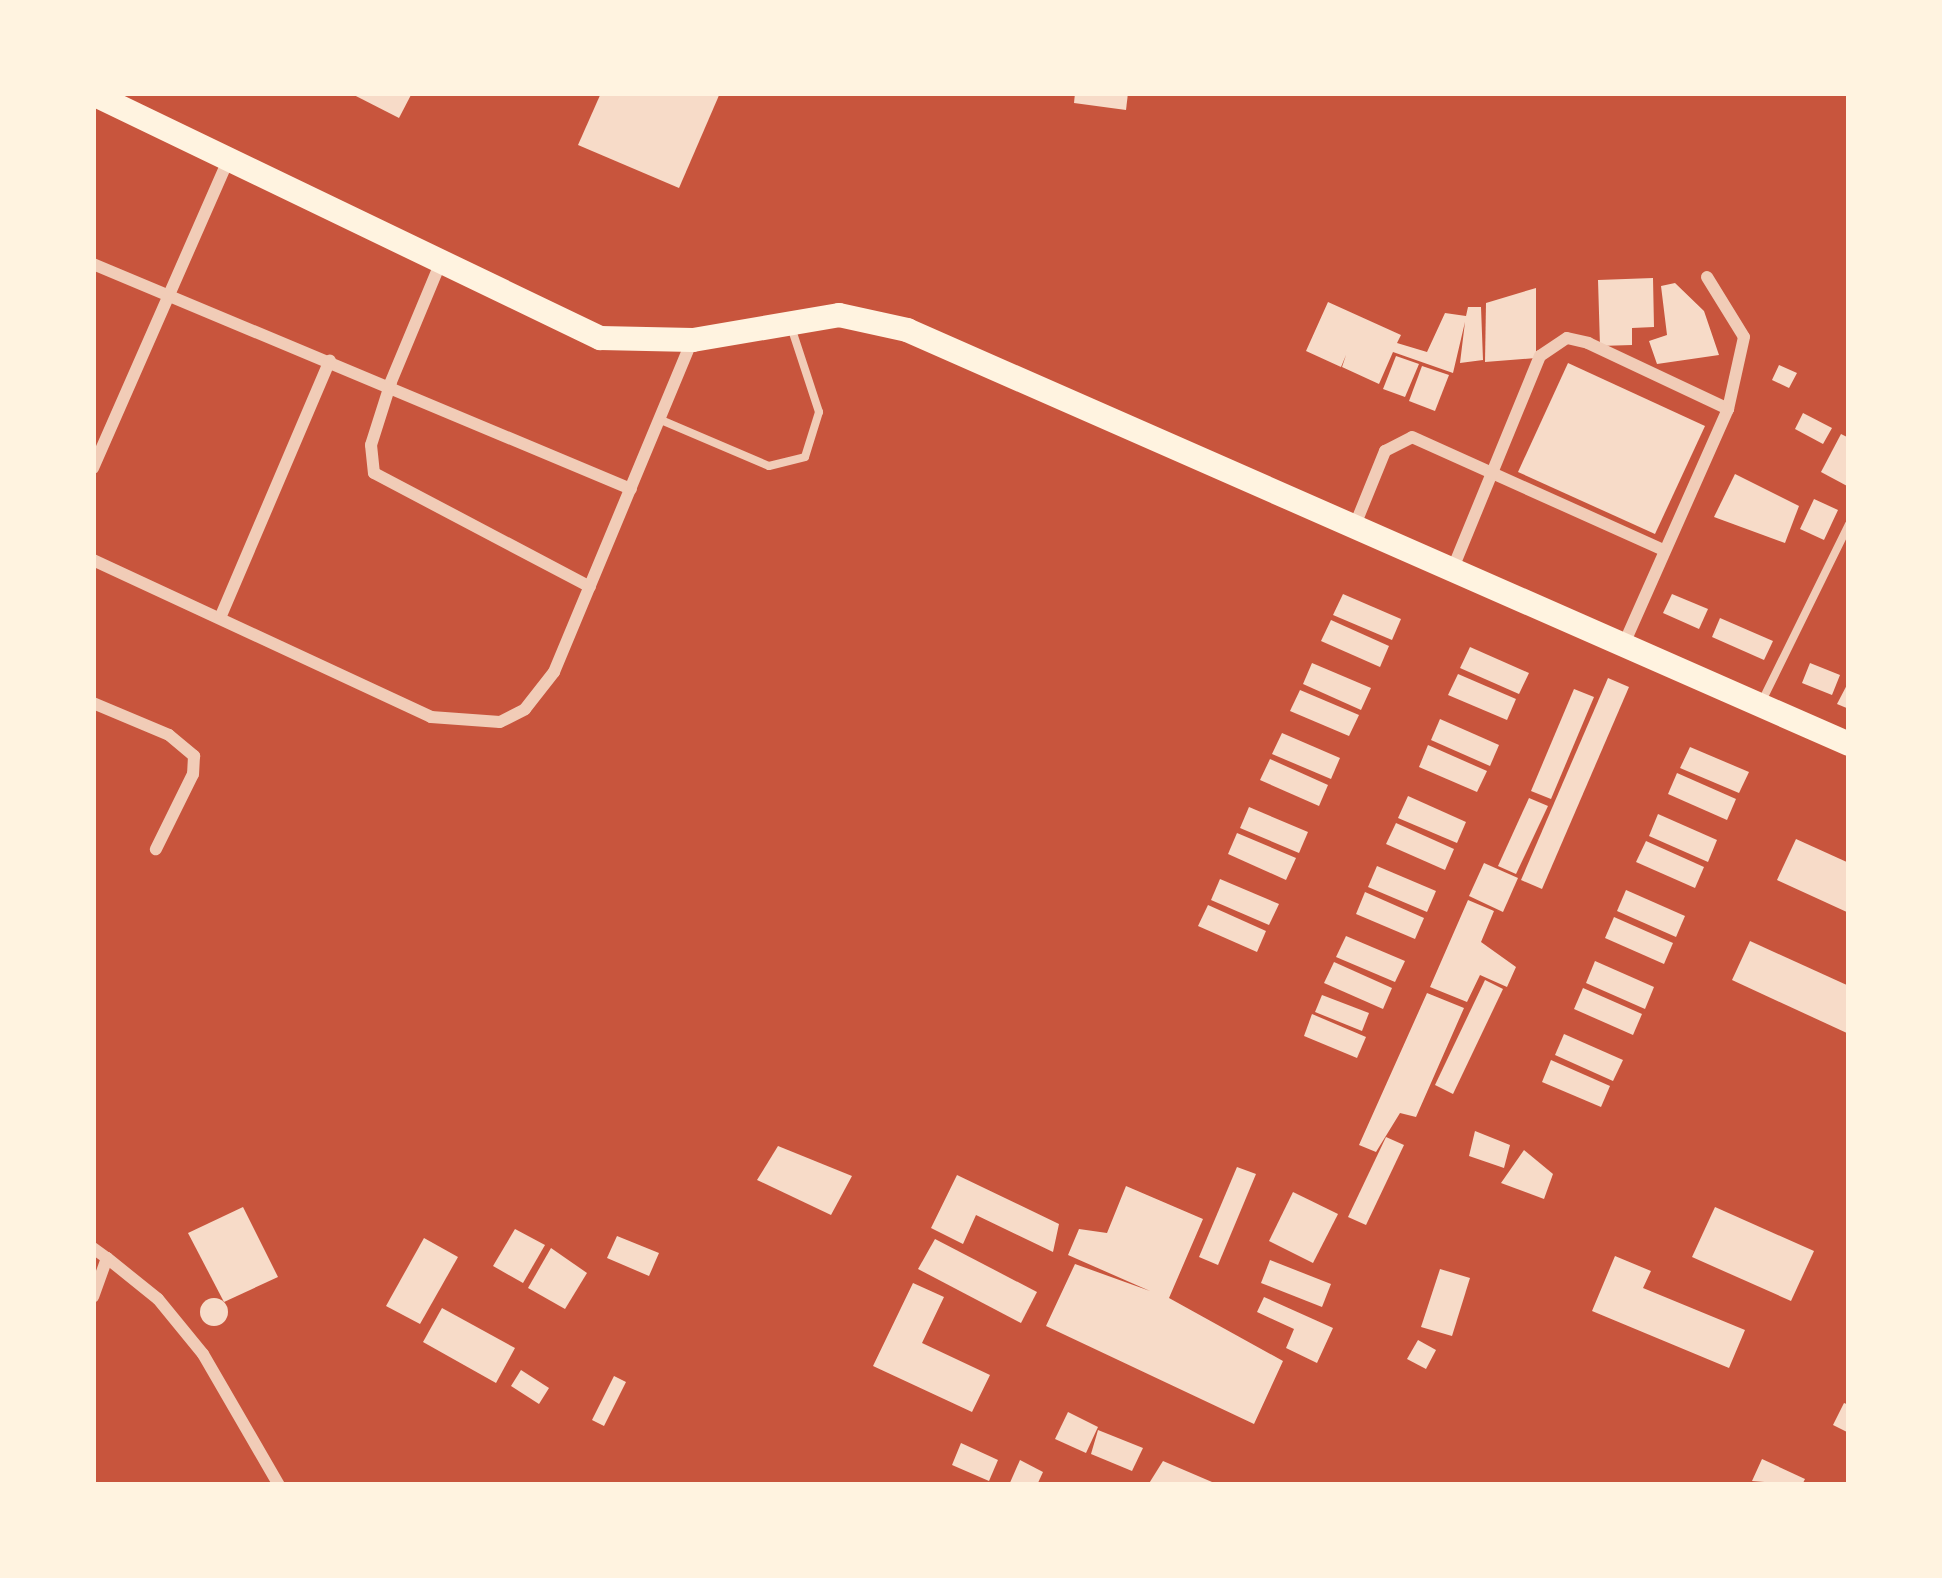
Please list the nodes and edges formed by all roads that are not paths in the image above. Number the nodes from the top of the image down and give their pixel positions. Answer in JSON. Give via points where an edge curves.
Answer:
{"nodes":[{"id":1,"x":93,"y":94,"type":"edge"},
{"id":2,"x":228,"y":160,"type":"junction"},
{"id":3,"x":93,"y":264,"type":"edge"},
{"id":4,"x":440,"y":265,"type":"junction"},
{"id":5,"x":1707,"y":277,"type":"dead end"},
{"id":6,"x":168,"y":292,"type":"junction"},
{"id":7,"x":789,"y":322,"type":"junction"},
{"id":8,"x":693,"y":340,"type":"junction"},
{"id":9,"x":330,"y":360,"type":"junction"},
{"id":10,"x":391,"y":382,"type":"junction"},
{"id":11,"x":1729,"y":409,"type":"junction"},
{"id":12,"x":659,"y":419,"type":"junction"},
{"id":13,"x":94,"y":459,"type":"edge"},
{"id":14,"x":1490,"y":469,"type":"junction"},
{"id":15,"x":631,"y":489,"type":"junction"},
{"id":16,"x":1849,"y":524,"type":"edge"},
{"id":17,"x":1355,"y":525,"type":"junction"},
{"id":18,"x":1664,"y":550,"type":"junction"},
{"id":19,"x":93,"y":560,"type":"edge"},
{"id":20,"x":1453,"y":568,"type":"junction"},
{"id":21,"x":590,"y":587,"type":"junction"},
{"id":22,"x":220,"y":618,"type":"junction"},
{"id":23,"x":1624,"y":644,"type":"junction"},
{"id":24,"x":93,"y":703,"type":"edge"},
{"id":25,"x":1760,"y":706,"type":"junction"},
{"id":26,"x":1849,"y":744,"type":"edge"},
{"id":27,"x":157,"y":849,"type":"dead end"},
{"id":28,"x":93,"y":1248,"type":"edge"},
{"id":29,"x":107,"y":1258,"type":"junction"},
{"id":30,"x":93,"y":1297,"type":"edge"},
{"id":31,"x":279,"y":1485,"type":"edge"}],
"edges":[{"from":1,"to":2,"type":"main road"},
{"from":2,"to":4,"type":"main road"},
{"from":2,"to":6,"type":"street"},
{"from":3,"to":6,"type":"street"},
{"from":4,"to":8,"type":"main road","via":[[600,338]]},
{"from":4,"to":10,"type":"street"},
{"from":5,"to":11,"type":"street","via":[[1744,337]]},
{"from":6,"to":9,"type":"street"},
{"from":6,"to":13,"type":"street"},
{"from":7,"to":8,"type":"main road"},
{"from":7,"to":12,"type":"lane","via":[[819,412],[805,457],[769,466]]},
{"from":7,"to":17,"type":"main road","via":[[857,315],[889,323]]},
{"from":8,"to":12,"type":"street"},
{"from":9,"to":10,"type":"street"},
{"from":9,"to":22,"type":"street"},
{"from":10,"to":15,"type":"street"},
{"from":10,"to":21,"type":"street","via":[[371,445],[374,473]]},
{"from":11,"to":14,"type":"street","via":[[1567,338],[1540,356]]},
{"from":11,"to":18,"type":"street"},
{"from":12,"to":15,"type":"street"},
{"from":14,"to":17,"type":"street","via":[[1401,439],[1385,452]]},
{"from":14,"to":18,"type":"street"},
{"from":14,"to":20,"type":"street"},
{"from":15,"to":21,"type":"street"},
{"from":16,"to":25,"type":"lane"},
{"from":17,"to":20,"type":"main road"},
{"from":18,"to":23,"type":"street"},
{"from":19,"to":22,"type":"street"},
{"from":20,"to":23,"type":"main road"},
{"from":21,"to":22,"type":"street","via":[[541,693],[500,722],[475,726],[431,717]]},
{"from":23,"to":25,"type":"main road"},
{"from":24,"to":27,"type":"street","via":[[169,735],[194,755],[194,774]]},
{"from":25,"to":26,"type":"main road"},
{"from":28,"to":29,"type":"street"},
{"from":29,"to":30,"type":"street"},
{"from":29,"to":31,"type":"street","via":[[158,1298],[203,1354]]}]}
